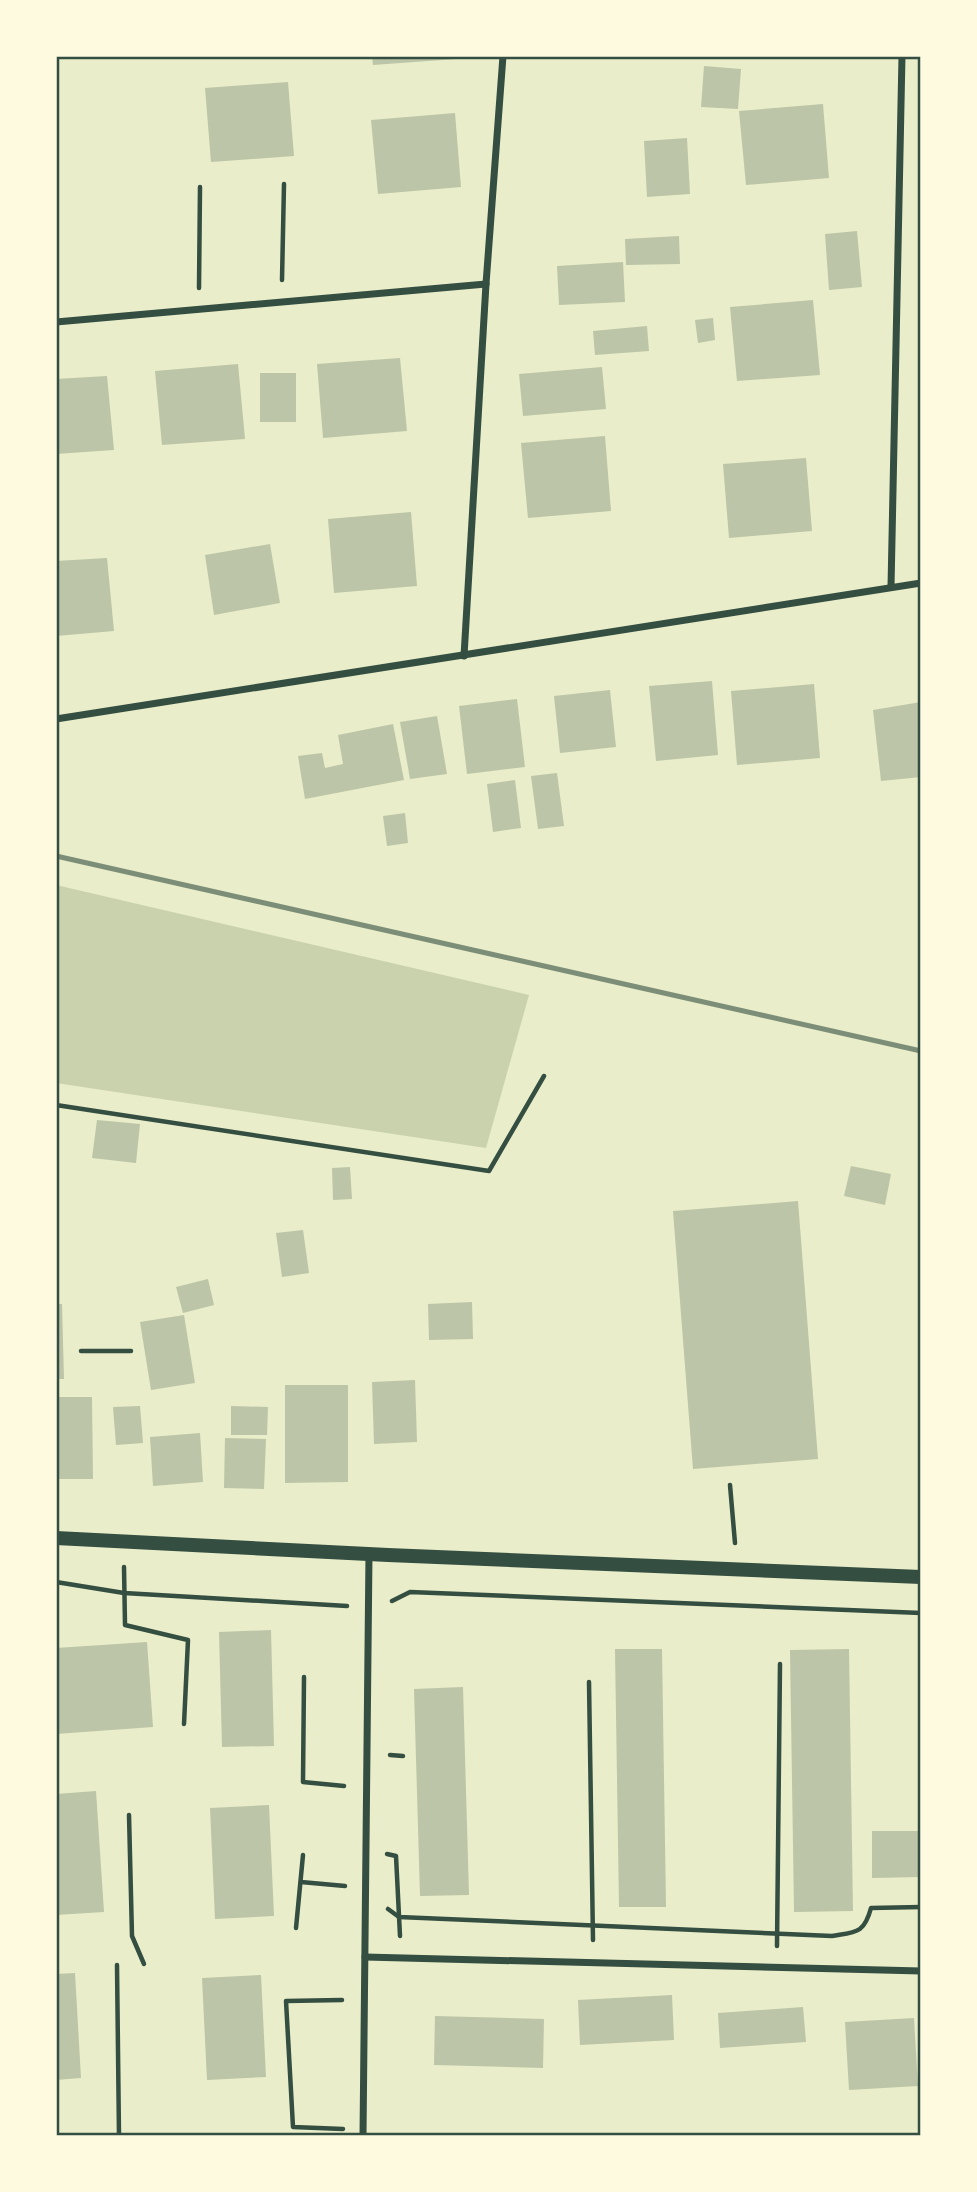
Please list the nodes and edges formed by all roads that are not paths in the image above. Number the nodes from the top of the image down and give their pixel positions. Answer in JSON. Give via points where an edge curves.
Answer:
{"nodes":[{"id":1,"x":503,"y":56,"type":"edge"},
{"id":2,"x":902,"y":56,"type":"edge"},
{"id":3,"x":486,"y":284,"type":"junction"},
{"id":4,"x":56,"y":322,"type":"edge"},
{"id":5,"x":921,"y":583,"type":"edge"},
{"id":6,"x":891,"y":587,"type":"junction"},
{"id":7,"x":464,"y":656,"type":"junction"},
{"id":8,"x":56,"y":719,"type":"edge"},
{"id":9,"x":56,"y":1538,"type":"edge"},
{"id":10,"x":369,"y":1554,"type":"junction"},
{"id":11,"x":921,"y":1577,"type":"edge"},
{"id":12,"x":365,"y":1957,"type":"junction"},
{"id":13,"x":921,"y":1971,"type":"edge"},
{"id":14,"x":363,"y":2133,"type":"edge"}],
"edges":[{"from":1,"to":3,"type":"street"},
{"from":2,"to":6,"type":"street"},
{"from":3,"to":4,"type":"street"},
{"from":3,"to":7,"type":"street"},
{"from":5,"to":6,"type":"street"},
{"from":6,"to":7,"type":"street"},
{"from":7,"to":8,"type":"street"},
{"from":9,"to":10,"type":"main road"},
{"from":10,"to":11,"type":"main road"},
{"from":10,"to":12,"type":"street"},
{"from":12,"to":13,"type":"street"},
{"from":12,"to":14,"type":"street"}]}
